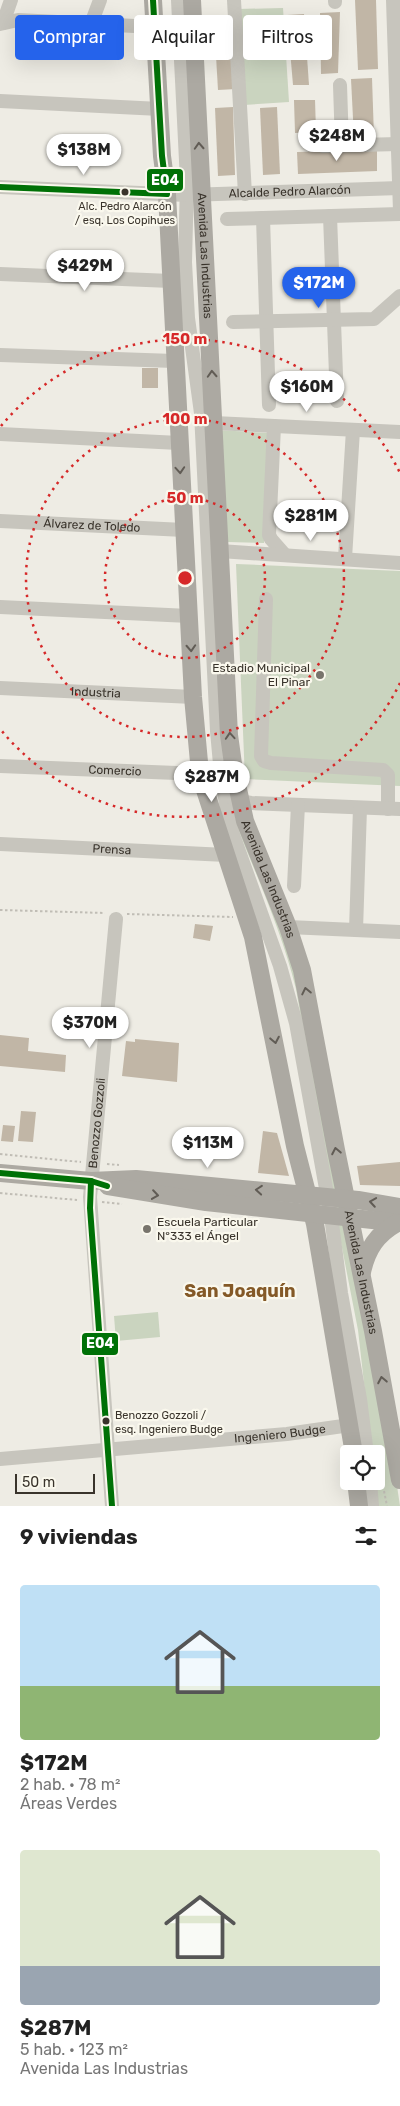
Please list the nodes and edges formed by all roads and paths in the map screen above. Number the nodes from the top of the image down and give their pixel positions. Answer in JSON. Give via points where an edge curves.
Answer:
{"nodes":[{"id":1,"x":11,"y":0,"type":"edge"},
{"id":2,"x":100,"y":0,"type":"edge"},
{"id":3,"x":153,"y":0,"type":"edge"},
{"id":4,"x":173,"y":0,"type":"edge"},
{"id":5,"x":178,"y":0,"type":"edge"},
{"id":6,"x":192,"y":0,"type":"edge"},
{"id":7,"x":234,"y":0,"type":"edge"},
{"id":8,"x":393,"y":0,"type":"edge"},
{"id":9,"x":94,"y":15,"type":"edge"},
{"id":10,"x":154,"y":15,"type":"edge"},
{"id":11,"x":15,"y":21,"type":"edge"},
{"id":12,"x":1,"y":23,"type":"edge"},
{"id":13,"x":156,"y":60,"type":"edge"},
{"id":14,"x":340,"y":85,"type":"dead end"},
{"id":15,"x":0,"y":101,"type":"edge"},
{"id":16,"x":160,"y":110,"type":"junction"},
{"id":17,"x":398,"y":144,"type":"junction"},
{"id":18,"x":342,"y":145,"type":"junction"},
{"id":19,"x":323,"y":146,"type":"dead end"},
{"id":20,"x":0,"y":187,"type":"edge"},
{"id":21,"x":400,"y":188,"type":"edge"},
{"id":22,"x":184,"y":194,"type":"junction"},
{"id":23,"x":245,"y":194,"type":"junction"},
{"id":24,"x":400,"y":212,"type":"edge"},
{"id":25,"x":330,"y":216,"type":"junction"},
{"id":26,"x":262,"y":218,"type":"junction"},
{"id":27,"x":227,"y":219,"type":"dead end"},
{"id":28,"x":0,"y":274,"type":"edge"},
{"id":29,"x":171,"y":281,"type":"junction"},
{"id":30,"x":400,"y":296,"type":"edge"},
{"id":31,"x":333,"y":320,"type":"junction"},
{"id":32,"x":266,"y":321,"type":"junction"},
{"id":33,"x":233,"y":322,"type":"dead end"},
{"id":34,"x":0,"y":355,"type":"edge"},
{"id":35,"x":174,"y":362,"type":"junction"},
{"id":36,"x":337,"y":401,"type":"dead end"},
{"id":37,"x":269,"y":405,"type":"dead end"},
{"id":38,"x":214,"y":423,"type":"junction"},
{"id":39,"x":274,"y":426,"type":"junction"},
{"id":40,"x":353,"y":430,"type":"junction"},
{"id":41,"x":400,"y":432,"type":"edge"},
{"id":42,"x":0,"y":434,"type":"edge"},
{"id":43,"x":179,"y":443,"type":"junction"},
{"id":44,"x":0,"y":520,"type":"edge"},
{"id":45,"x":184,"y":530,"type":"junction"},
{"id":46,"x":220,"y":551,"type":"junction"},
{"id":47,"x":285,"y":555,"type":"junction"},
{"id":48,"x":345,"y":558,"type":"junction"},
{"id":49,"x":400,"y":563,"type":"edge"},
{"id":50,"x":266,"y":599,"type":"dead end"},
{"id":51,"x":0,"y":607,"type":"edge"},
{"id":52,"x":189,"y":616,"type":"junction"},
{"id":53,"x":0,"y":688,"type":"edge"},
{"id":54,"x":193,"y":697,"type":"junction"},
{"id":55,"x":0,"y":766,"type":"edge"},
{"id":56,"x":202,"y":774,"type":"junction"},
{"id":57,"x":221,"y":792,"type":"junction"},
{"id":58,"x":240,"y":802,"type":"junction"},
{"id":59,"x":298,"y":805,"type":"junction"},
{"id":60,"x":360,"y":808,"type":"junction"},
{"id":61,"x":394,"y":809,"type":"edge"},
{"id":62,"x":0,"y":844,"type":"edge"},
{"id":63,"x":226,"y":854,"type":"junction"},
{"id":64,"x":294,"y":886,"type":"dead end"},
{"id":65,"x":116,"y":920,"type":"dead end"},
{"id":66,"x":288,"y":927,"type":"junction"},
{"id":67,"x":356,"y":930,"type":"junction"},
{"id":68,"x":400,"y":932,"type":"edge"},
{"id":69,"x":0,"y":1154,"type":"edge"},
{"id":70,"x":81,"y":1162,"type":"dead end"},
{"id":71,"x":0,"y":1173,"type":"edge"},
{"id":72,"x":91,"y":1181,"type":"junction"},
{"id":73,"x":0,"y":1193,"type":"edge"},
{"id":74,"x":319,"y":1196,"type":"junction"},
{"id":75,"x":345,"y":1199,"type":"junction"},
{"id":76,"x":77,"y":1200,"type":"dead end"},
{"id":77,"x":323,"y":1215,"type":"junction"},
{"id":78,"x":349,"y":1218,"type":"junction"},
{"id":79,"x":399,"y":1218,"type":"edge"},
{"id":80,"x":362,"y":1274,"type":"junction"},
{"id":81,"x":394,"y":1412,"type":"edge"},
{"id":82,"x":350,"y":1425,"type":"junction"},
{"id":83,"x":353,"y":1445,"type":"edge"},
{"id":84,"x":360,"y":1445,"type":"edge"},
{"id":85,"x":370,"y":1445,"type":"edge"},
{"id":86,"x":108,"y":1450,"type":"junction"},
{"id":87,"x":0,"y":1459,"type":"edge"},
{"id":88,"x":400,"y":1480,"type":"edge"},
{"id":89,"x":357,"y":1490,"type":"edge"},
{"id":90,"x":366,"y":1490,"type":"edge"},
{"id":91,"x":374,"y":1490,"type":"edge"},
{"id":92,"x":383,"y":1490,"type":"edge"},
{"id":93,"x":112,"y":1506,"type":"edge"},
{"id":94,"x":359,"y":1506,"type":"edge"},
{"id":95,"x":367,"y":1506,"type":"edge"},
{"id":96,"x":372,"y":1506,"type":"edge"},
{"id":97,"x":387,"y":1506,"type":"edge"}],
"edges":[{"from":1,"to":12,"type":"street"},
{"from":2,"to":9,"type":"street"},
{"from":3,"to":10,"type":"main road","name":"Avenida Las Industrias"},
{"from":4,"to":22,"type":"street"},
{"from":5,"to":22,"type":"street"},
{"from":22,"to":6,"type":"main road","name":"Avenida Las Industrias","one_way":true},
{"from":7,"to":23,"type":"street"},
{"from":8,"to":17,"type":"street"},
{"from":11,"to":12,"type":"street"},
{"from":13,"to":16,"type":"main road","name":"Avenida Las Industrias"},
{"from":14,"to":18,"type":"street"},
{"from":15,"to":16,"type":"street"},
{"from":16,"to":22,"type":"main road","name":"Avenida Las Industrias"},
{"from":17,"to":18,"type":"street"},
{"from":17,"to":21,"type":"street"},
{"from":18,"to":19,"type":"street"},
{"from":20,"to":22,"type":"street","name":"Alcalde Pedro Alarcón"},
{"from":21,"to":23,"type":"street","name":"Alcalde Pedro Alarcón"},
{"from":21,"to":24,"type":"street"},
{"from":22,"to":23,"type":"street","name":"Alcalde Pedro Alarcón"},
{"from":22,"to":29,"type":"main road","name":"Avenida Las Industrias"},
{"from":38,"to":22,"type":"main road","name":"Avenida Las Industrias","one_way":true},
{"from":22,"to":57,"type":"street","via":[[180,267],[196,426],[211,721]]},
{"from":24,"to":25,"type":"street"},
{"from":25,"to":26,"type":"street"},
{"from":25,"to":31,"type":"street"},
{"from":26,"to":27,"type":"street"},
{"from":26,"to":32,"type":"street"},
{"from":28,"to":29,"type":"street"},
{"from":29,"to":35,"type":"main road","name":"Avenida Las Industrias"},
{"from":30,"to":31,"type":"street","via":[[377,318]]},
{"from":31,"to":32,"type":"street"},
{"from":31,"to":36,"type":"street"},
{"from":32,"to":33,"type":"street"},
{"from":32,"to":37,"type":"street"},
{"from":34,"to":35,"type":"street"},
{"from":35,"to":43,"type":"main road","name":"Avenida Las Industrias"},
{"from":38,"to":39,"type":"street"},
{"from":38,"to":46,"type":"main road","name":"Avenida Las Industrias"},
{"from":39,"to":40,"type":"street"},
{"from":39,"to":47,"type":"street","via":[[269,535]]},
{"from":40,"to":41,"type":"street"},
{"from":40,"to":48,"type":"street"},
{"from":42,"to":43,"type":"street"},
{"from":43,"to":45,"type":"main road","name":"Avenida Las Industrias","one_way":true},
{"from":44,"to":45,"type":"street","name":"Álvarez de Toledo"},
{"from":45,"to":52,"type":"main road","name":"Avenida Las Industrias"},
{"from":46,"to":47,"type":"street"},
{"from":58,"to":46,"type":"main road","name":"Avenida Las Industrias","one_way":true,"via":[[229,735]]},
{"from":47,"to":48,"type":"street"},
{"from":48,"to":49,"type":"street"},
{"from":50,"to":61,"type":"street","via":[[261,756],[264,761],[383,770],[388,775]]},
{"from":51,"to":52,"type":"street"},
{"from":52,"to":54,"type":"main road","name":"Avenida Las Industrias","one_way":true},
{"from":53,"to":54,"type":"street","name":"Industria"},
{"from":54,"to":56,"type":"main road","name":"Avenida Las Industrias"},
{"from":55,"to":56,"type":"street","name":"Comercio"},
{"from":56,"to":57,"type":"street"},
{"from":56,"to":63,"type":"main road","name":"Avenida Las Industrias"},
{"from":57,"to":58,"type":"street"},
{"from":57,"to":74,"type":"street","via":[[236,845],[291,1002]]},
{"from":58,"to":59,"type":"street"},
{"from":58,"to":66,"type":"main road","name":"Avenida Las Industrias"},
{"from":59,"to":60,"type":"street"},
{"from":59,"to":64,"type":"street"},
{"from":60,"to":61,"type":"street"},
{"from":60,"to":67,"type":"street"},
{"from":62,"to":63,"type":"street","name":"Prensa"},
{"from":63,"to":74,"type":"main road","name":"Avenida Las Industrias","one_way":true,"via":[[257,952],[288,1117]]},
{"from":65,"to":72,"type":"street","name":"Benozzo Gozzoli"},
{"from":66,"to":67,"type":"street"},
{"from":75,"to":66,"type":"main road","name":"Avenida Las Industrias","one_way":true,"via":[[306,987]]},
{"from":67,"to":68,"type":"street"},
{"from":69,"to":70,"type":"path"},
{"from":71,"to":72,"type":"main road"},
{"from":74,"to":72,"type":"main road","one_way":true,"via":[[136,1179]]},
{"from":72,"to":77,"type":"main road","one_way":true,"via":[[145,1194]]},
{"from":72,"to":86,"type":"street","name":"Benozzo Gozzoli","via":[[90,1208]]},
{"from":73,"to":76,"type":"path"},
{"from":74,"to":75,"type":"main road"},
{"from":74,"to":77,"type":"main road","name":"Avenida Las Industrias"},
{"from":75,"to":78,"type":"main road","name":"Avenida Las Industrias"},
{"from":79,"to":75,"type":"main road","one_way":true},
{"from":77,"to":78,"type":"main road"},
{"from":77,"to":82,"type":"main road","name":"Avenida Las Industrias"},
{"from":77,"to":84,"type":"street"},
{"from":77,"to":85,"type":"street"},
{"from":78,"to":79,"type":"main road"},
{"from":78,"to":80,"type":"main road","name":"Avenida Las Industrias"},
{"from":79,"to":80,"type":"main road","via":[[373,1242]]},
{"from":81,"to":80,"type":"main road","name":"Avenida Las Industrias","one_way":true},
{"from":81,"to":88,"type":"main road","name":"Avenida Las Industrias"},
{"from":82,"to":83,"type":"main road","name":"Avenida Las Industrias"},
{"from":82,"to":86,"type":"street","name":"Ingeniero Budge"},
{"from":86,"to":87,"type":"street","name":"Ingeniero Budge"},
{"from":86,"to":93,"type":"street","name":"Benozzo Gozzoli"},
{"from":89,"to":94,"type":"main road"},
{"from":90,"to":95,"type":"street"},
{"from":91,"to":96,"type":"street"},
{"from":92,"to":97,"type":"path"}]}
